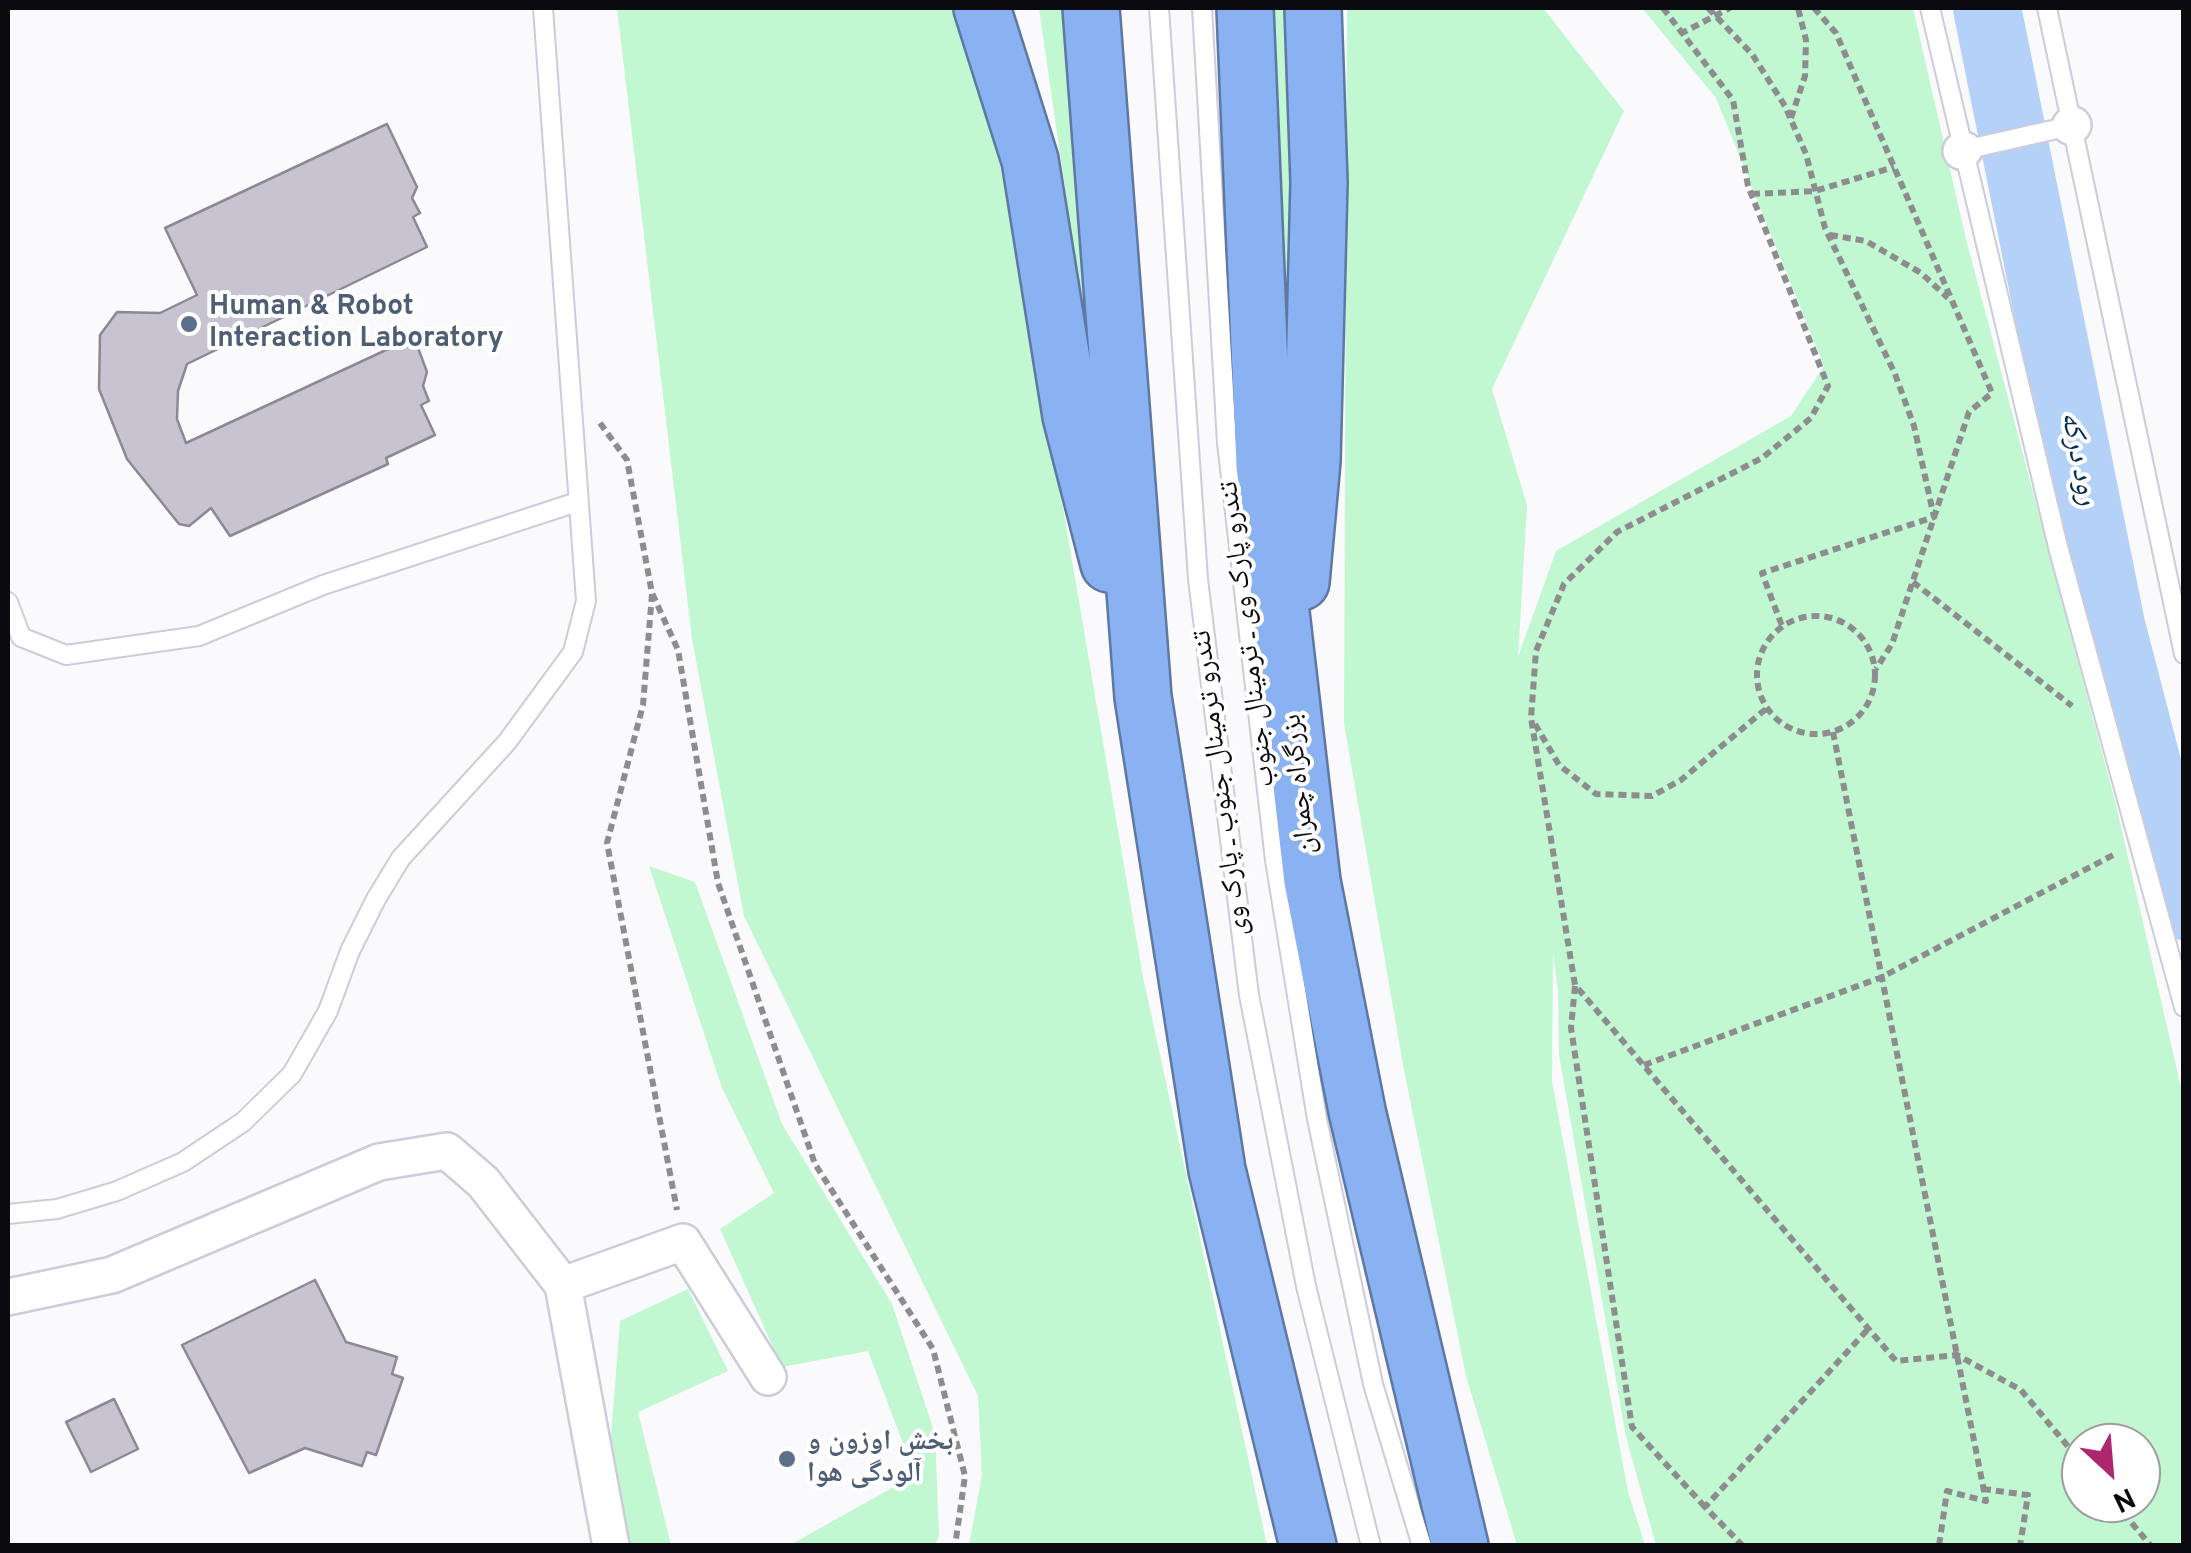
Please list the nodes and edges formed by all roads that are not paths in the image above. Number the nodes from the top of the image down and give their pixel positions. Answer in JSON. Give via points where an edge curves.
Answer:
{"nodes":[{"id":1,"x":544,"y":8,"type":"edge"},
{"id":2,"x":982,"y":8,"type":"edge"},
{"id":3,"x":1015,"y":8,"type":"edge"},
{"id":4,"x":1090,"y":8,"type":"edge"},
{"id":5,"x":1159,"y":8,"type":"edge"},
{"id":6,"x":1202,"y":8,"type":"edge"},
{"id":7,"x":1245,"y":8,"type":"edge"},
{"id":8,"x":1313,"y":8,"type":"edge"},
{"id":9,"x":1930,"y":8,"type":"edge"},
{"id":10,"x":2048,"y":8,"type":"edge"},
{"id":11,"x":2071,"y":126,"type":"junction"},
{"id":12,"x":1963,"y":151,"type":"junction"},
{"id":13,"x":1030,"y":160,"type":"junction"},
{"id":14,"x":577,"y":502,"type":"junction"},
{"id":15,"x":8,"y":602,"type":"edge"},
{"id":16,"x":2184,"y":654,"type":"edge"},
{"id":17,"x":1292,"y":695,"type":"junction"},
{"id":18,"x":1143,"y":697,"type":"junction"},
{"id":19,"x":2184,"y":1008,"type":"edge"},
{"id":20,"x":8,"y":1214,"type":"edge"},
{"id":21,"x":563,"y":1286,"type":"junction"},
{"id":22,"x":8,"y":1297,"type":"edge"},
{"id":23,"x":768,"y":1378,"type":"dead end"},
{"id":24,"x":611,"y":1546,"type":"edge"},
{"id":25,"x":1308,"y":1546,"type":"edge"},
{"id":26,"x":1372,"y":1546,"type":"edge"},
{"id":27,"x":1422,"y":1546,"type":"edge"},
{"id":28,"x":1460,"y":1546,"type":"edge"}],
"edges":[{"from":1,"to":14,"type":"lane"},
{"from":2,"to":13,"type":"highway"},
{"from":3,"to":13,"type":"highway"},
{"from":4,"to":18,"type":"highway"},
{"from":5,"to":26,"type":"lane","name":"تندرو ترمینال جنوب ـ پارک وی","via":[[1198,578],[1249,995],[1306,1286]]},
{"from":6,"to":27,"type":"lane","name":"تندرو پارک وی ـ ترمینال جنوب","via":[[1227,443],[1275,860],[1317,1119],[1353,1289]]},
{"from":7,"to":17,"type":"highway","name":"بزرگراه چمران","via":[[1264,465]]},
{"from":8,"to":17,"type":"highway","via":[[1318,182],[1312,461]]},
{"from":9,"to":12,"type":"lane"},
{"from":10,"to":11,"type":"lane"},
{"from":11,"to":12,"type":"lane"},
{"from":11,"to":16,"type":"lane"},
{"from":12,"to":19,"type":"lane"},
{"from":13,"to":18,"type":"highway","via":[[1071,416]]},
{"from":14,"to":15,"type":"lane","via":[[324,585],[199,636],[66,655],[21,637]]},
{"from":14,"to":20,"type":"lane","via":[[586,601],[572,652],[507,742],[401,858],[292,1074],[243,1122],[183,1162],[117,1191]]},
{"from":17,"to":28,"type":"highway","name":"بزرگراه چمران","via":[[1312,881],[1338,1015]]},
{"from":18,"to":25,"type":"highway","via":[[1217,1170]]},
{"from":21,"to":22,"type":"street","via":[[483,1182],[447,1151],[379,1162],[112,1275]]},
{"from":21,"to":23,"type":"street","via":[[683,1242]]},
{"from":21,"to":24,"type":"street"}]}
